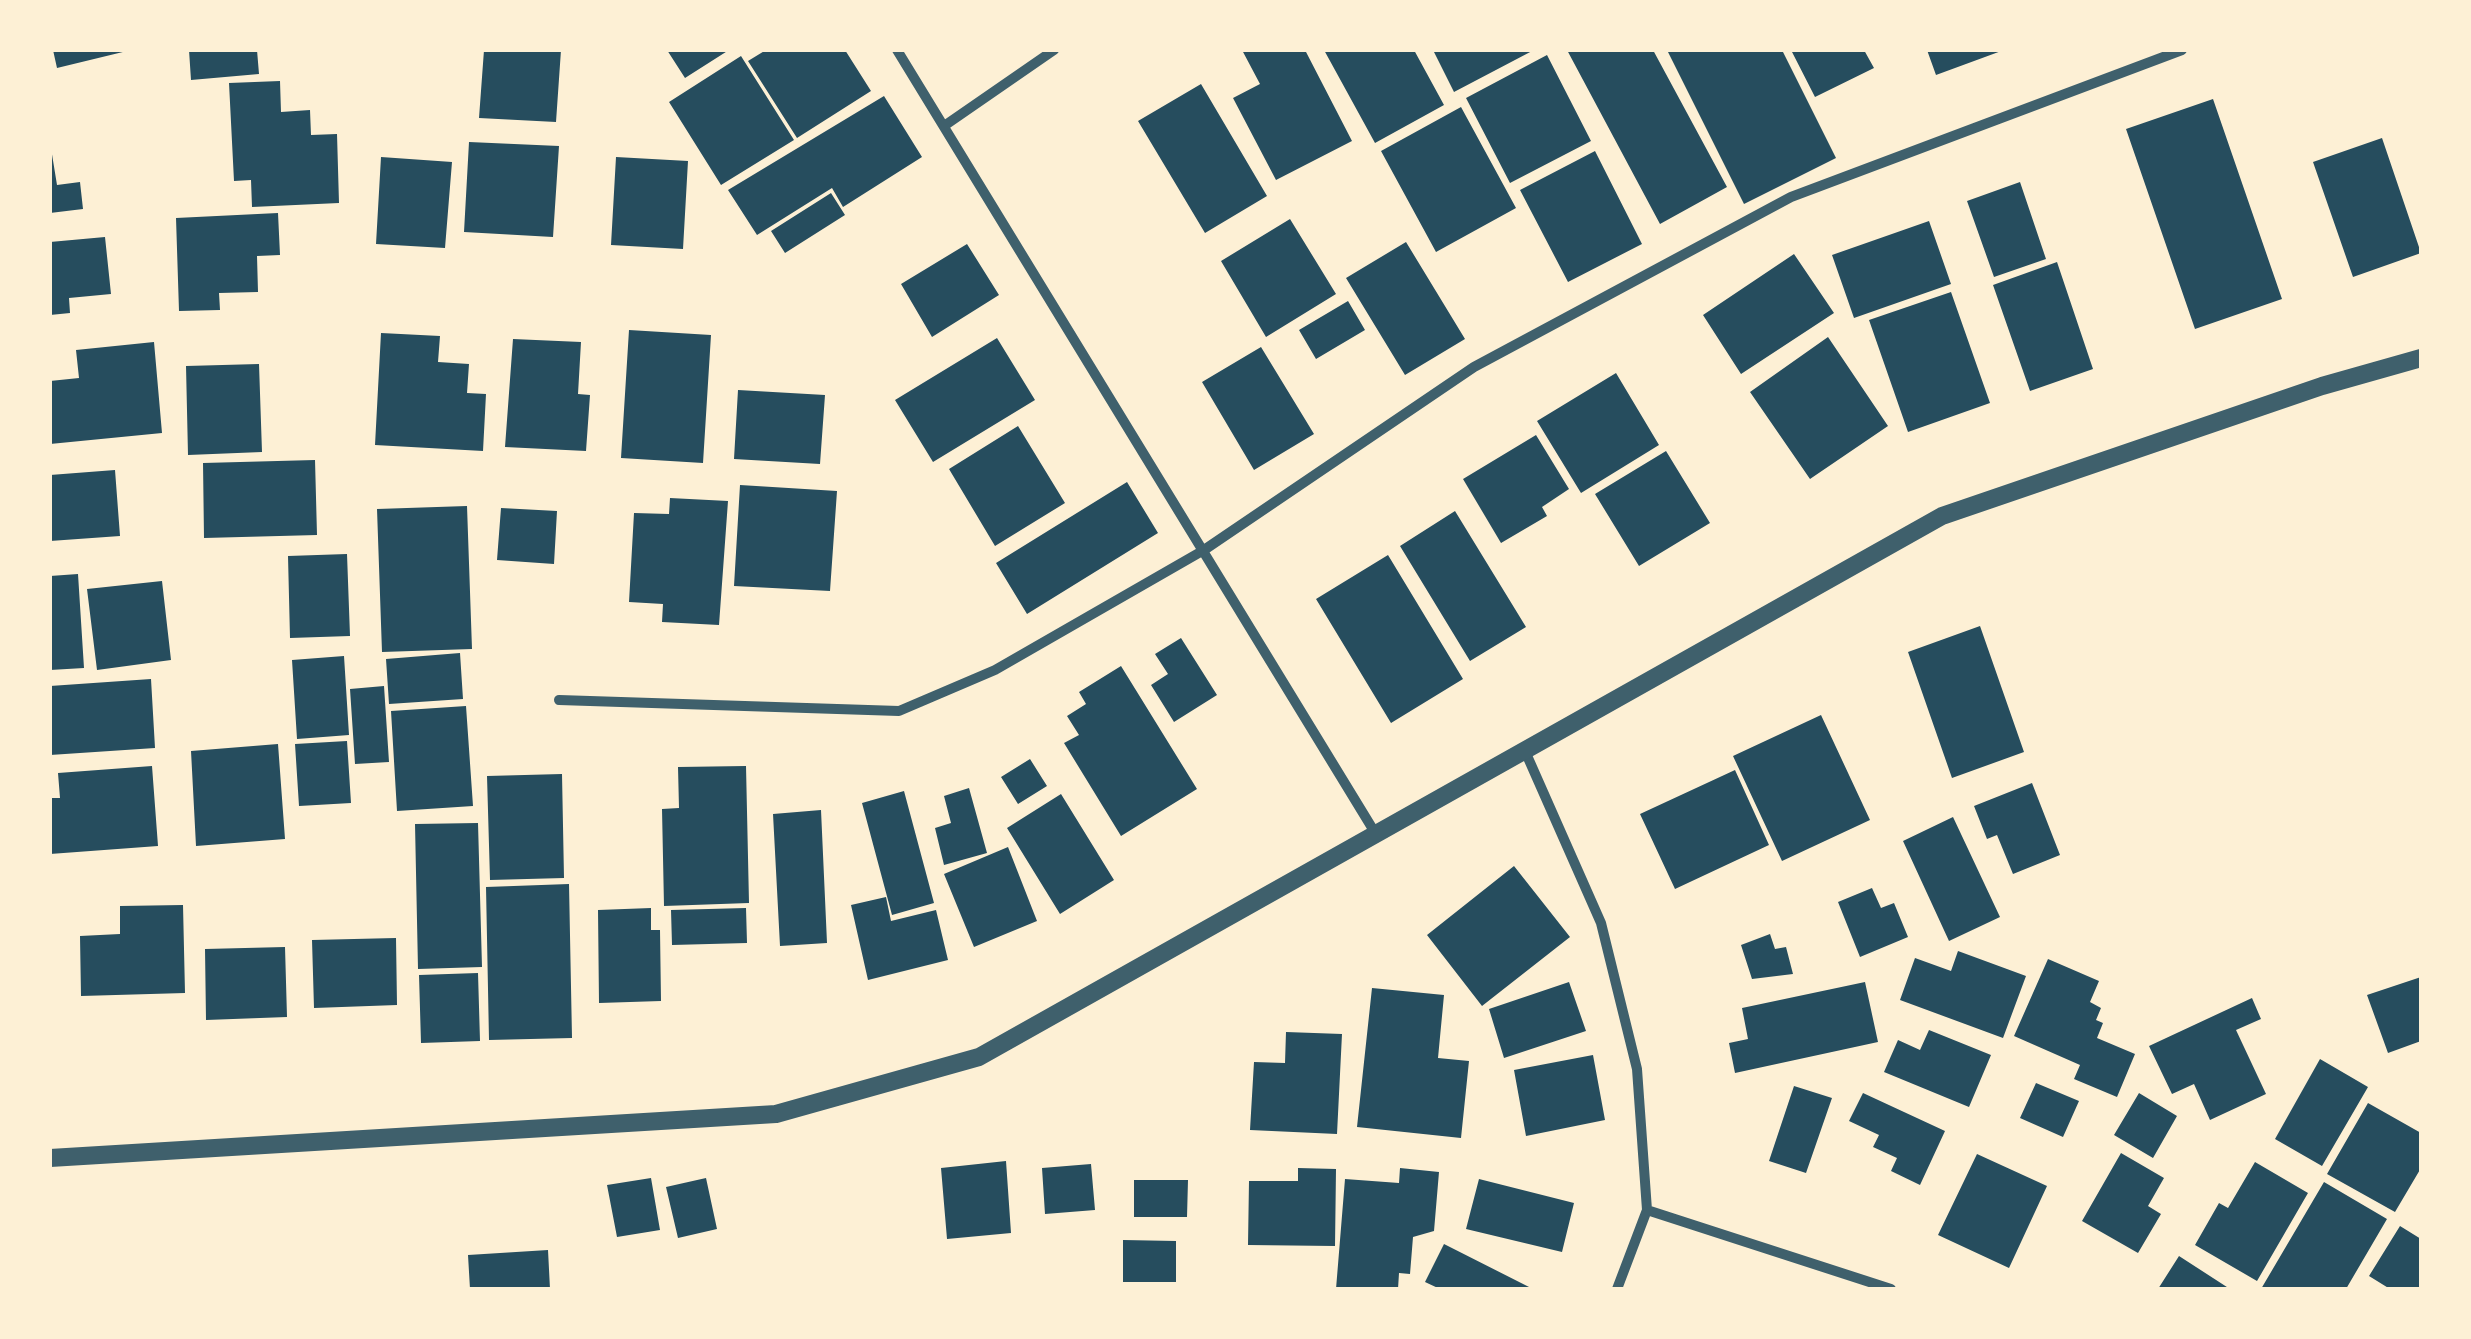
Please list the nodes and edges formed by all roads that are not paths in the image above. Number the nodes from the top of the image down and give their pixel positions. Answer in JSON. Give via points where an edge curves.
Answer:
{"nodes":[{"id":1,"x":897,"y":50,"type":"edge"},
{"id":2,"x":1054,"y":50,"type":"edge"},
{"id":3,"x":2182,"y":50,"type":"edge"},
{"id":4,"x":944,"y":126,"type":"junction"},
{"id":5,"x":2421,"y":358,"type":"edge"},
{"id":6,"x":1204,"y":550,"type":"junction"},
{"id":7,"x":559,"y":700,"type":"dead end"},
{"id":8,"x":1526,"y":750,"type":"junction"},
{"id":9,"x":1374,"y":832,"type":"junction"},
{"id":10,"x":50,"y":1158,"type":"edge"},
{"id":11,"x":1647,"y":1210,"type":"junction"},
{"id":12,"x":1617,"y":1289,"type":"edge"},
{"id":13,"x":1892,"y":1289,"type":"edge"}],
"edges":[{"from":1,"to":4,"type":"street"},
{"from":2,"to":4,"type":"street"},
{"from":3,"to":6,"type":"street","via":[[1791,197],[1474,367]]},
{"from":4,"to":6,"type":"street"},
{"from":5,"to":8,"type":"street","via":[[1942,516]]},
{"from":6,"to":7,"type":"street","via":[[994,670],[899,711]]},
{"from":6,"to":9,"type":"street"},
{"from":8,"to":9,"type":"street"},
{"from":8,"to":11,"type":"street","via":[[1600,923],[1620,994],[1637,1069]]},
{"from":9,"to":10,"type":"street","via":[[979,1057],[776,1114]]},
{"from":11,"to":12,"type":"street"},
{"from":11,"to":13,"type":"street"}]}
